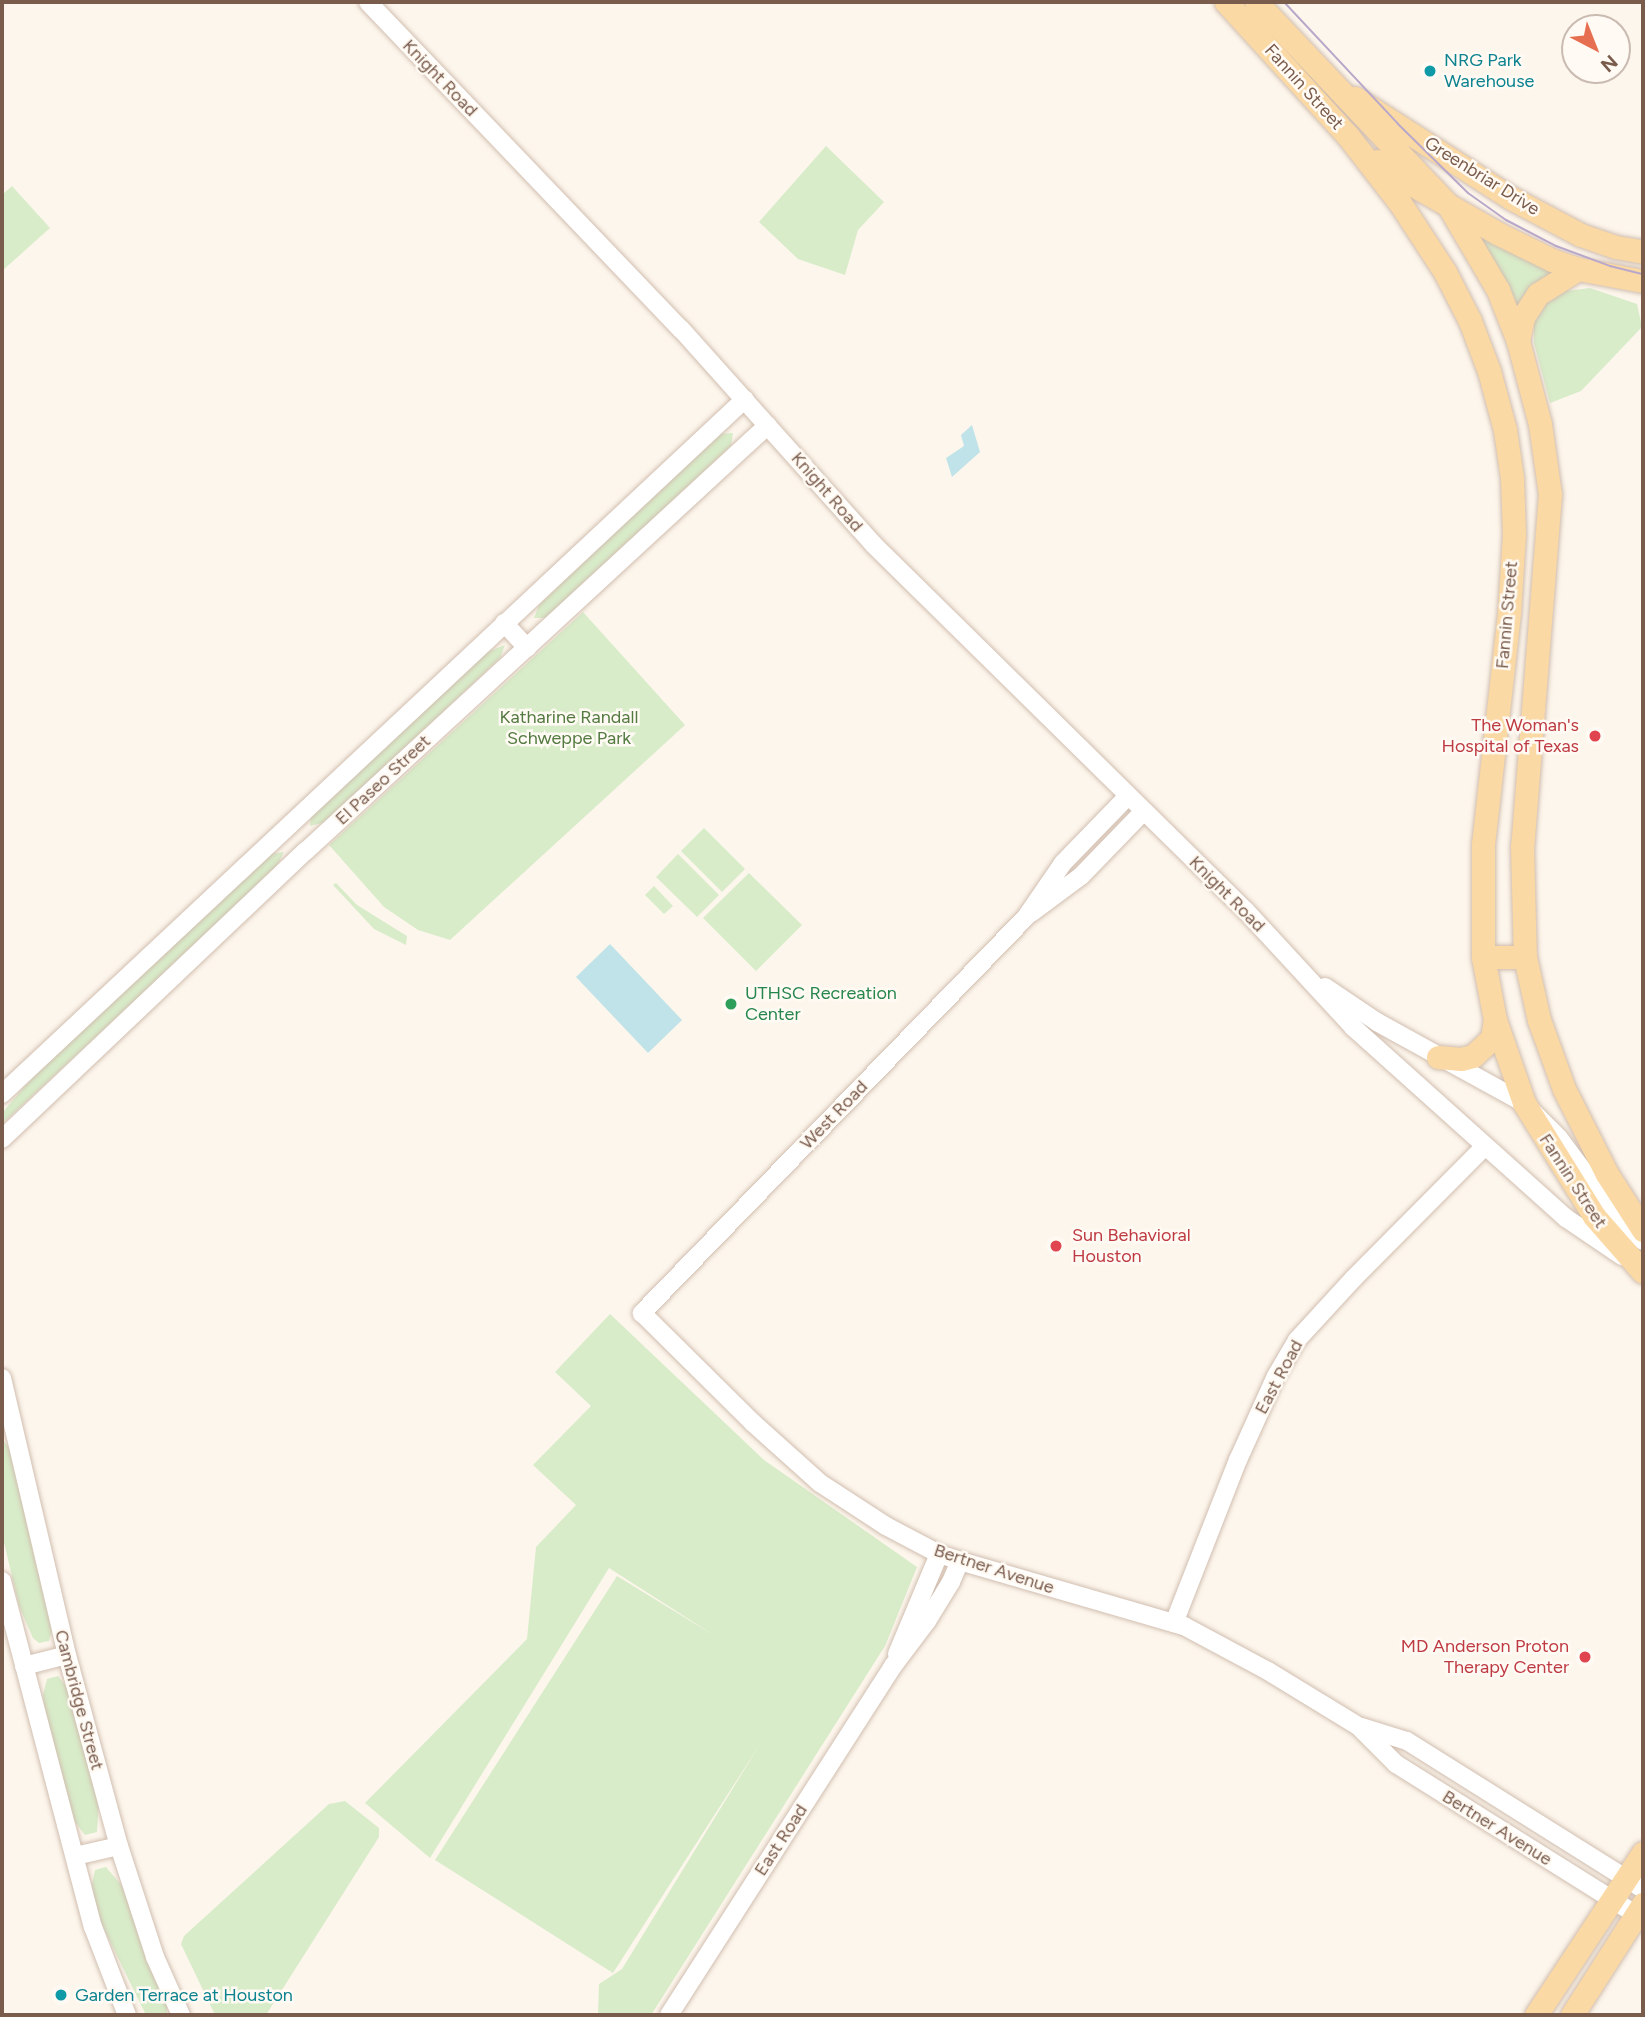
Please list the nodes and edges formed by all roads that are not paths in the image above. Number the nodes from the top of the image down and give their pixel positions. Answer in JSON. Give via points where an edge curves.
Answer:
{"nodes":[{"id":1,"x":368,"y":2,"type":"edge"},
{"id":2,"x":1226,"y":2,"type":"edge"},
{"id":3,"x":1256,"y":2,"type":"edge"},
{"id":4,"x":1329,"y":82,"type":"junction"},
{"id":5,"x":1348,"y":136,"type":"junction"},
{"id":6,"x":1448,"y":205,"type":"junction"},
{"id":7,"x":1643,"y":252,"type":"edge"},
{"id":8,"x":1578,"y":269,"type":"junction"},
{"id":9,"x":1643,"y":281,"type":"edge"},
{"id":10,"x":1518,"y":341,"type":"junction"},
{"id":11,"x":745,"y":399,"type":"junction"},
{"id":12,"x":768,"y":425,"type":"junction"},
{"id":13,"x":504,"y":623,"type":"junction"},
{"id":14,"x":527,"y":648,"type":"junction"},
{"id":15,"x":1128,"y":797,"type":"junction"},
{"id":16,"x":1143,"y":812,"type":"junction"},
{"id":17,"x":290,"y":824,"type":"junction"},
{"id":18,"x":306,"y":851,"type":"junction"},
{"id":19,"x":1026,"y":917,"type":"junction"},
{"id":20,"x":1483,"y":957,"type":"junction"},
{"id":21,"x":1525,"y":957,"type":"junction"},
{"id":22,"x":1299,"y":970,"type":"junction"},
{"id":23,"x":1495,"y":1020,"type":"junction"},
{"id":24,"x":1438,"y":1056,"type":"junction"},
{"id":25,"x":3,"y":1092,"type":"edge"},
{"id":26,"x":1524,"y":1103,"type":"junction"},
{"id":27,"x":2,"y":1139,"type":"edge"},
{"id":28,"x":1484,"y":1147,"type":"junction"},
{"id":29,"x":1643,"y":1230,"type":"edge"},
{"id":30,"x":1643,"y":1241,"type":"edge"},
{"id":31,"x":1637,"y":1267,"type":"edge"},
{"id":32,"x":642,"y":1313,"type":"joint"},
{"id":33,"x":2,"y":1378,"type":"edge"},
{"id":34,"x":7,"y":1425,"type":"edge"},
{"id":35,"x":939,"y":1554,"type":"junction"},
{"id":36,"x":960,"y":1561,"type":"junction"},
{"id":37,"x":2,"y":1581,"type":"edge"},
{"id":38,"x":1174,"y":1623,"type":"junction"},
{"id":39,"x":66,"y":1656,"type":"junction"},
{"id":40,"x":24,"y":1666,"type":"junction"},
{"id":41,"x":893,"y":1666,"type":"junction"},
{"id":42,"x":1358,"y":1726,"type":"junction"},
{"id":43,"x":118,"y":1846,"type":"junction"},
{"id":44,"x":1643,"y":1853,"type":"edge"},
{"id":45,"x":75,"y":1856,"type":"junction"},
{"id":46,"x":1635,"y":1884,"type":"edge"},
{"id":47,"x":1613,"y":1899,"type":"junction"},
{"id":48,"x":1641,"y":1913,"type":"edge"},
{"id":49,"x":127,"y":2015,"type":"edge"},
{"id":50,"x":181,"y":2015,"type":"edge"},
{"id":51,"x":669,"y":2015,"type":"edge"},
{"id":52,"x":1536,"y":2015,"type":"edge"},
{"id":53,"x":1572,"y":2015,"type":"edge"}],
"edges":[{"from":1,"to":11,"type":"street","name":"Knight Road"},
{"from":2,"to":5,"type":"main road","name":"Fannin Street"},
{"from":3,"to":4,"type":"main road","name":"Fannin Street"},
{"from":4,"to":6,"type":"main road","name":"Fannin Street"},
{"from":4,"to":7,"type":"main road","name":"Greenbriar Drive","via":[[1511,198],[1581,235]]},
{"from":5,"to":6,"type":"main road","via":[[1387,168]]},
{"from":5,"to":20,"type":"main road","name":"Fannin Street","via":[[1391,190],[1445,272],[1480,346],[1505,429],[1514,534],[1483,844]]},
{"from":6,"to":8,"type":"main road"},
{"from":6,"to":10,"type":"main road","name":"Fannin Street","via":[[1498,290]]},
{"from":8,"to":9,"type":"main road"},
{"from":8,"to":10,"type":"main road","via":[[1538,293],[1523,317]]},
{"from":10,"to":21,"type":"main road","name":"Fannin Street","via":[[1540,424],[1550,495],[1522,846]]},
{"from":11,"to":12,"type":"street","name":"Knight Road"},
{"from":11,"to":13,"type":"street","name":"El Paseo Street"},
{"from":12,"to":14,"type":"street","name":"El Paseo Street"},
{"from":12,"to":15,"type":"street","name":"Knight Road","via":[[873,544]]},
{"from":13,"to":14,"type":"street"},
{"from":13,"to":17,"type":"street","name":"El Paseo Street"},
{"from":14,"to":18,"type":"street","name":"El Paseo Street"},
{"from":15,"to":16,"type":"street","name":"Knight Road"},
{"from":15,"to":19,"type":"street","name":"West Road","via":[[1063,863]]},
{"from":16,"to":19,"type":"street","name":"West Road","via":[[1066,889]]},
{"from":16,"to":22,"type":"street","name":"Knight Road","via":[[1246,911]]},
{"from":17,"to":18,"type":"street"},
{"from":17,"to":25,"type":"street","name":"El Paseo Street"},
{"from":18,"to":27,"type":"street","name":"El Paseo Street"},
{"from":19,"to":32,"type":"street","name":"West Road"},
{"from":20,"to":21,"type":"main road"},
{"from":20,"to":23,"type":"main road","name":"Fannin Street"},
{"from":21,"to":29,"type":"main road","name":"Fannin Street","via":[[1539,1020],[1564,1089],[1607,1174]]},
{"from":22,"to":24,"type":"street","name":"Knight Road"},
{"from":22,"to":28,"type":"street","name":"Knight Road","via":[[1353,1027]]},
{"from":23,"to":24,"type":"main road","via":[[1492,1038],[1473,1056]]},
{"from":23,"to":26,"type":"main road","name":"Fannin Street"},
{"from":24,"to":26,"type":"street","name":"Knight Road"},
{"from":26,"to":30,"type":"street","name":"Knight Road","via":[[1559,1138],[1614,1212]]},
{"from":26,"to":31,"type":"main road","name":"Fannin Street","via":[[1575,1189]]},
{"from":28,"to":31,"type":"street","name":"Knight Road","via":[[1566,1218]]},
{"from":28,"to":38,"type":"street","name":"East Road","via":[[1297,1340],[1238,1460]]},
{"from":32,"to":35,"type":"street","name":"Bertner Avenue","via":[[820,1483]]},
{"from":33,"to":34,"type":"street","name":"Cambridge Street"},
{"from":34,"to":39,"type":"street","name":"Cambridge Street"},
{"from":35,"to":36,"type":"street","name":"Bertner Avenue"},
{"from":35,"to":41,"type":"street","name":"East Road"},
{"from":36,"to":38,"type":"street","name":"Bertner Avenue"},
{"from":36,"to":41,"type":"street","name":"East Road","via":[[933,1611]]},
{"from":37,"to":40,"type":"street"},
{"from":38,"to":42,"type":"street","name":"Bertner Avenue","via":[[1269,1671]]},
{"from":39,"to":40,"type":"street"},
{"from":39,"to":43,"type":"street","name":"Cambridge Street"},
{"from":40,"to":45,"type":"street"},
{"from":41,"to":51,"type":"street","name":"East Road"},
{"from":42,"to":46,"type":"street","name":"Bertner Avenue","via":[[1407,1741]]},
{"from":42,"to":47,"type":"street","name":"Bertner Avenue","via":[[1396,1764]]},
{"from":43,"to":45,"type":"street"},
{"from":43,"to":50,"type":"street","name":"Cambridge Street","via":[[155,1957]]},
{"from":44,"to":46,"type":"main road"},
{"from":45,"to":49,"type":"street","via":[[93,1927]]},
{"from":46,"to":47,"type":"main road"},
{"from":47,"to":48,"type":"street","name":"Bertner Avenue"},
{"from":47,"to":52,"type":"main road"},
{"from":48,"to":53,"type":"main road"}]}
